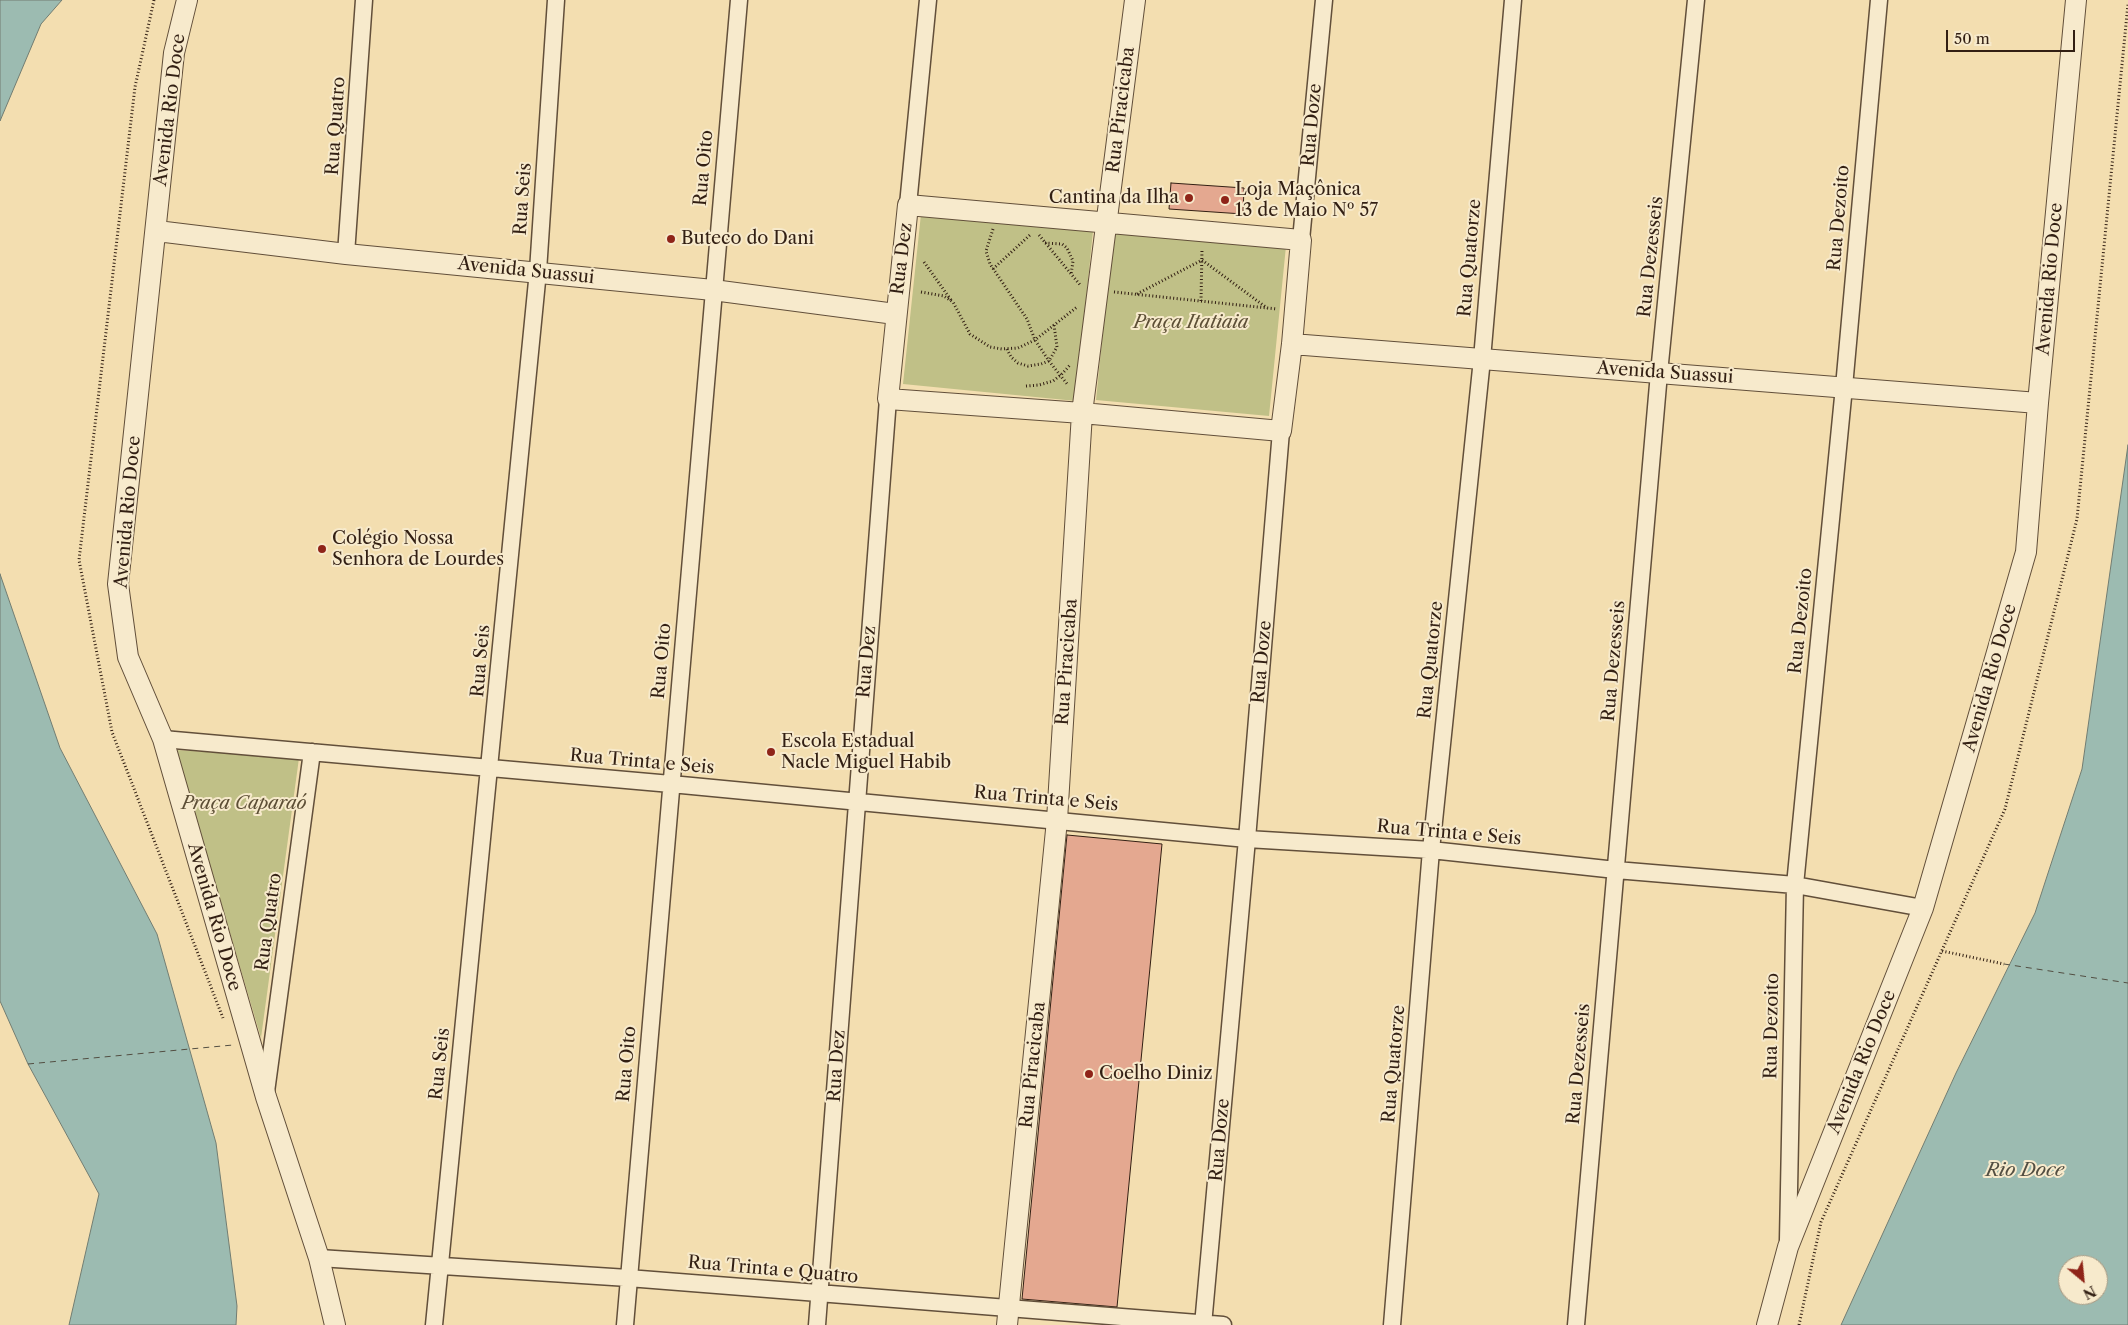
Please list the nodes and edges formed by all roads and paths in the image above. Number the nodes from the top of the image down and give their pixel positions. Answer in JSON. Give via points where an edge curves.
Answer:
{"nodes":[{"id":1,"x":154,"y":0,"type":"edge"},
{"id":2,"x":187,"y":0,"type":"edge"},
{"id":3,"x":364,"y":0,"type":"edge"},
{"id":4,"x":556,"y":0,"type":"edge"},
{"id":5,"x":739,"y":0,"type":"edge"},
{"id":6,"x":928,"y":0,"type":"edge"},
{"id":7,"x":1135,"y":0,"type":"edge"},
{"id":8,"x":1324,"y":0,"type":"edge"},
{"id":9,"x":1513,"y":0,"type":"edge"},
{"id":10,"x":1696,"y":0,"type":"edge"},
{"id":11,"x":1879,"y":0,"type":"edge"},
{"id":12,"x":2076,"y":0,"type":"edge"},
{"id":13,"x":908,"y":205,"type":"junction"},
{"id":14,"x":1106,"y":223,"type":"junction"},
{"id":15,"x":994,"y":227,"type":"dead end"},
{"id":16,"x":156,"y":230,"type":"junction"},
{"id":17,"x":1202,"y":231,"type":"junction"},
{"id":18,"x":1301,"y":240,"type":"junction"},
{"id":19,"x":1045,"y":243,"type":"junction"},
{"id":20,"x":346,"y":254,"type":"junction"},
{"id":21,"x":1202,"y":260,"type":"junction"},
{"id":22,"x":924,"y":262,"type":"dead end"},
{"id":23,"x":993,"y":269,"type":"junction"},
{"id":24,"x":538,"y":271,"type":"junction"},
{"id":25,"x":1071,"y":275,"type":"junction"},
{"id":26,"x":713,"y":290,"type":"junction"},
{"id":27,"x":1090,"y":290,"type":"junction"},
{"id":28,"x":922,"y":292,"type":"dead end"},
{"id":29,"x":1136,"y":294,"type":"junction"},
{"id":30,"x":1201,"y":301,"type":"junction"},
{"id":31,"x":953,"y":302,"type":"junction"},
{"id":32,"x":1082,"y":304,"type":"dead end"},
{"id":33,"x":1268,"y":308,"type":"junction"},
{"id":34,"x":1295,"y":311,"type":"junction"},
{"id":35,"x":895,"y":314,"type":"junction"},
{"id":36,"x":1054,"y":325,"type":"junction"},
{"id":37,"x":1035,"y":340,"type":"junction"},
{"id":38,"x":1292,"y":344,"type":"junction"},
{"id":39,"x":1007,"y":349,"type":"junction"},
{"id":40,"x":1074,"y":359,"type":"dead end"},
{"id":41,"x":1482,"y":359,"type":"junction"},
{"id":42,"x":1048,"y":360,"type":"junction"},
{"id":43,"x":1659,"y":373,"type":"junction"},
{"id":44,"x":1061,"y":375,"type":"junction"},
{"id":45,"x":1026,"y":386,"type":"dead end"},
{"id":46,"x":1844,"y":387,"type":"junction"},
{"id":47,"x":1073,"y":391,"type":"dead end"},
{"id":48,"x":888,"y":398,"type":"junction"},
{"id":49,"x":2038,"y":402,"type":"junction"},
{"id":50,"x":1082,"y":413,"type":"junction"},
{"id":51,"x":1281,"y":431,"type":"junction"},
{"id":52,"x":163,"y":739,"type":"junction"},
{"id":53,"x":312,"y":752,"type":"junction"},
{"id":54,"x":491,"y":769,"type":"junction"},
{"id":55,"x":671,"y":784,"type":"junction"},
{"id":56,"x":856,"y":802,"type":"junction"},
{"id":57,"x":1057,"y":820,"type":"junction"},
{"id":58,"x":1247,"y":839,"type":"junction"},
{"id":59,"x":1432,"y":850,"type":"junction"},
{"id":60,"x":1616,"y":870,"type":"junction"},
{"id":61,"x":1795,"y":885,"type":"junction"},
{"id":62,"x":1923,"y":908,"type":"junction"},
{"id":63,"x":1942,"y":951,"type":"dead end"},
{"id":64,"x":2004,"y":964,"type":"dead end"},
{"id":65,"x":226,"y":1026,"type":"dead end"},
{"id":66,"x":266,"y":1097,"type":"junction"},
{"id":67,"x":1788,"y":1247,"type":"junction"},
{"id":68,"x":319,"y":1258,"type":"junction"},
{"id":69,"x":440,"y":1265,"type":"junction"},
{"id":70,"x":628,"y":1278,"type":"junction"},
{"id":71,"x":820,"y":1294,"type":"junction"},
{"id":72,"x":1008,"y":1317,"type":"edge"},
{"id":73,"x":1203,"y":1324,"type":"edge"},
{"id":74,"x":335,"y":1325,"type":"edge"},
{"id":75,"x":434,"y":1325,"type":"edge"},
{"id":76,"x":625,"y":1325,"type":"edge"},
{"id":77,"x":817,"y":1325,"type":"edge"},
{"id":78,"x":1223,"y":1325,"type":"edge"},
{"id":79,"x":1392,"y":1325,"type":"edge"},
{"id":80,"x":1576,"y":1325,"type":"edge"},
{"id":81,"x":1767,"y":1325,"type":"edge"}],
"edges":[{"from":1,"to":65,"type":"path","via":[[135,86],[79,560],[112,732]]},
{"from":2,"to":16,"type":"street","name":"Avenida Rio Doce","via":[[174,53]]},
{"from":3,"to":20,"type":"street","name":"Rua Quatro"},
{"from":4,"to":24,"type":"street","name":"Rua Seis"},
{"from":5,"to":26,"type":"street","name":"Rua Oito"},
{"from":6,"to":13,"type":"street","name":"Rua Dez"},
{"from":7,"to":14,"type":"street","name":"Rua Piracicaba"},
{"from":8,"to":18,"type":"street","name":"Rua Doze"},
{"from":9,"to":41,"type":"street","name":"Rua Quatorze"},
{"from":10,"to":43,"type":"street","name":"Rua Dezesseis"},
{"from":11,"to":46,"type":"street","name":"Rua Dezoito"},
{"from":12,"to":49,"type":"street","name":"Avenida Rio Doce"},
{"from":13,"to":14,"type":"street"},
{"from":13,"to":35,"type":"street","name":"Rua Dez"},
{"from":14,"to":17,"type":"street"},
{"from":14,"to":27,"type":"street","name":"Rua Piracicaba"},
{"from":15,"to":23,"type":"path","via":[[986,251]]},
{"from":16,"to":20,"type":"street","name":"Avenida Suassui"},
{"from":16,"to":52,"type":"street","name":"Avenida Rio Doce","via":[[118,584],[128,658]]},
{"from":17,"to":18,"type":"street"},
{"from":17,"to":21,"type":"path"},
{"from":18,"to":34,"type":"street","name":"Rua Doze"},
{"from":19,"to":23,"type":"path","via":[[1035,231]]},
{"from":19,"to":25,"type":"path"},
{"from":19,"to":25,"type":"path","via":[[1062,244],[1067,248],[1073,261]]},
{"from":20,"to":24,"type":"street","name":"Avenida Suassui"},
{"from":21,"to":29,"type":"path"},
{"from":21,"to":30,"type":"path"},
{"from":21,"to":33,"type":"path"},
{"from":22,"to":31,"type":"path"},
{"from":23,"to":37,"type":"path","via":[[1027,320]]},
{"from":24,"to":26,"type":"street","name":"Avenida Suassui"},
{"from":24,"to":54,"type":"street","name":"Rua Seis"},
{"from":25,"to":27,"type":"path"},
{"from":26,"to":35,"type":"street","name":"Avenida Suassui"},
{"from":26,"to":55,"type":"street","name":"Rua Oito"},
{"from":27,"to":29,"type":"path"},
{"from":27,"to":50,"type":"street","name":"Rua Piracicaba"},
{"from":28,"to":31,"type":"path"},
{"from":29,"to":30,"type":"path"},
{"from":30,"to":33,"type":"path"},
{"from":31,"to":39,"type":"path","via":[[970,334],[990,347]]},
{"from":32,"to":36,"type":"path"},
{"from":33,"to":34,"type":"path"},
{"from":34,"to":38,"type":"street","name":"Rua Doze"},
{"from":35,"to":48,"type":"street","name":"Rua Dez"},
{"from":36,"to":37,"type":"path"},
{"from":36,"to":42,"type":"path","via":[[1058,347]]},
{"from":37,"to":39,"type":"path"},
{"from":37,"to":42,"type":"path"},
{"from":38,"to":41,"type":"street","name":"Avenida Suassui"},
{"from":38,"to":51,"type":"street","name":"Rua Doze"},
{"from":39,"to":42,"type":"path","via":[[1011,357],[1028,366]]},
{"from":40,"to":44,"type":"path"},
{"from":41,"to":43,"type":"street","name":"Avenida Suassui"},
{"from":41,"to":59,"type":"street","name":"Rua Quatorze"},
{"from":42,"to":44,"type":"path"},
{"from":43,"to":46,"type":"street","name":"Avenida Suassui"},
{"from":43,"to":60,"type":"street","name":"Rua Dezesseis"},
{"from":44,"to":45,"type":"path","via":[[1039,385]]},
{"from":44,"to":47,"type":"path"},
{"from":46,"to":49,"type":"street","name":"Avenida Suassui"},
{"from":46,"to":61,"type":"street","name":"Rua Dezoito"},
{"from":48,"to":50,"type":"street"},
{"from":48,"to":56,"type":"street","name":"Rua Dez"},
{"from":49,"to":62,"type":"street","name":"Avenida Rio Doce","via":[[2026,552]]},
{"from":50,"to":51,"type":"street"},
{"from":50,"to":57,"type":"street","name":"Rua Piracicaba"},
{"from":51,"to":58,"type":"street","name":"Rua Doze"},
{"from":52,"to":53,"type":"street","name":"Rua Trinta e Seis"},
{"from":52,"to":66,"type":"street","name":"Avenida Rio Doce"},
{"from":53,"to":54,"type":"street","name":"Rua Trinta e Seis"},
{"from":53,"to":66,"type":"street","name":"Rua Quatro"},
{"from":54,"to":55,"type":"street","name":"Rua Trinta e Seis"},
{"from":54,"to":69,"type":"street","name":"Rua Seis"},
{"from":55,"to":56,"type":"street","name":"Rua Trinta e Seis"},
{"from":55,"to":70,"type":"street","name":"Rua Oito"},
{"from":56,"to":57,"type":"street","name":"Rua Trinta e Seis"},
{"from":56,"to":71,"type":"street","name":"Rua Dez"},
{"from":57,"to":58,"type":"street","name":"Rua Trinta e Seis"},
{"from":57,"to":72,"type":"street","name":"Rua Piracicaba"},
{"from":58,"to":59,"type":"street","name":"Rua Trinta e Seis"},
{"from":58,"to":73,"type":"street","name":"Rua Doze"},
{"from":59,"to":60,"type":"street","name":"Rua Trinta e Seis"},
{"from":59,"to":79,"type":"street","name":"Rua Quatorze"},
{"from":60,"to":61,"type":"street","name":"Rua Trinta e Seis"},
{"from":60,"to":80,"type":"street","name":"Rua Dezesseis"},
{"from":61,"to":62,"type":"street","name":"Rua Trinta e Seis"},
{"from":61,"to":67,"type":"street","name":"Rua Dezoito"},
{"from":62,"to":67,"type":"street","name":"Avenida Rio Doce"},
{"from":63,"to":64,"type":"path"},
{"from":66,"to":68,"type":"street","name":"Avenida Rio Doce"},
{"from":67,"to":81,"type":"street","name":"Avenida Rio Doce"},
{"from":68,"to":69,"type":"street","name":"Rua Trinta e Quatro"},
{"from":68,"to":74,"type":"street","name":"Avenida Rio Doce"},
{"from":69,"to":70,"type":"street","name":"Rua Trinta e Quatro"},
{"from":69,"to":75,"type":"street","name":"Rua Seis"},
{"from":70,"to":71,"type":"street","name":"Rua Trinta e Quatro"},
{"from":70,"to":76,"type":"street","name":"Rua Oito"},
{"from":71,"to":72,"type":"street","name":"Rua Trinta e Quatro"},
{"from":71,"to":77,"type":"street","name":"Rua Dez"},
{"from":72,"to":73,"type":"street","name":"Rua Trinta e Quatro"},
{"from":73,"to":78,"type":"street","name":"Rua Trinta e Quatro"}]}
